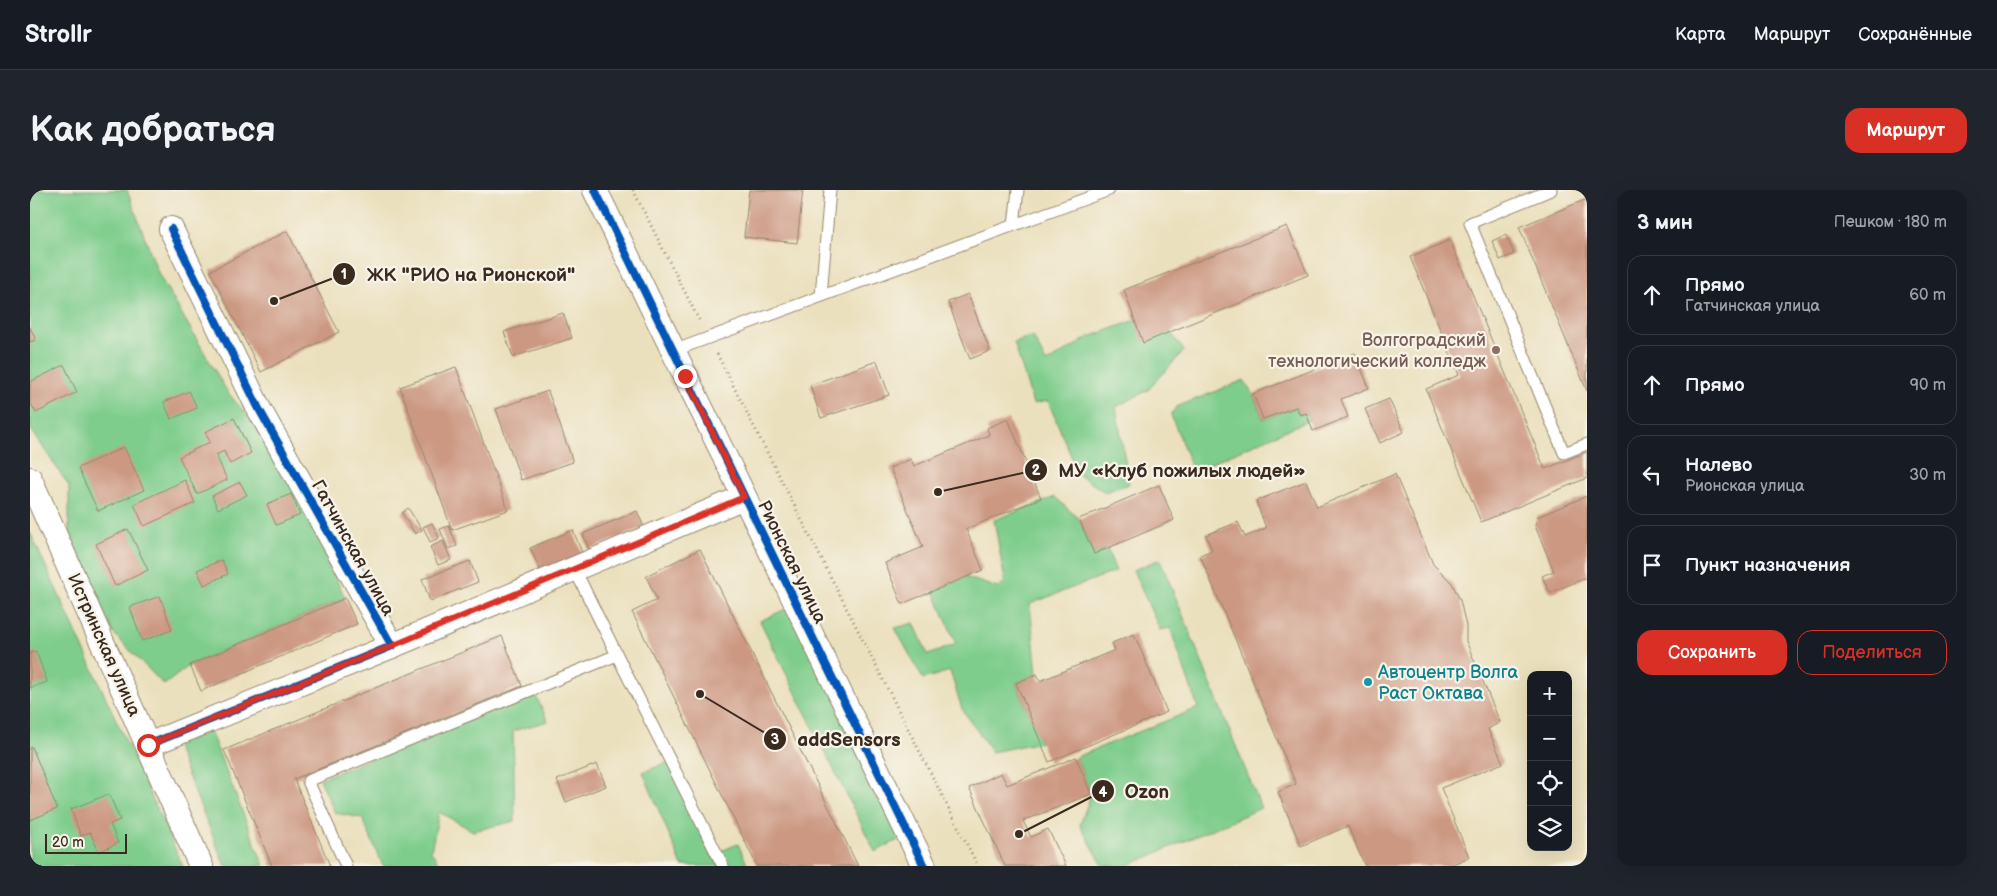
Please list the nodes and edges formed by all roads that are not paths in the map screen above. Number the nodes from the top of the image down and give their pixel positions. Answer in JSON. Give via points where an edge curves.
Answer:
{"nodes":[{"id":1,"x":595,"y":190,"type":"edge"},
{"id":2,"x":830,"y":190,"type":"edge"},
{"id":3,"x":1018,"y":190,"type":"edge"},
{"id":4,"x":1110,"y":190,"type":"edge"},
{"id":5,"x":1551,"y":190,"type":"edge"},
{"id":6,"x":1014,"y":225,"type":"junction"},
{"id":7,"x":171,"y":229,"type":"dead end"},
{"id":8,"x":821,"y":296,"type":"junction"},
{"id":9,"x":673,"y":351,"type":"junction"},
{"id":10,"x":1587,"y":444,"type":"edge"},
{"id":11,"x":30,"y":479,"type":"edge"},
{"id":12,"x":744,"y":497,"type":"junction"},
{"id":13,"x":575,"y":570,"type":"junction"},
{"id":14,"x":392,"y":646,"type":"junction"},
{"id":15,"x":617,"y":655,"type":"junction"},
{"id":16,"x":148,"y":745,"type":"junction"},
{"id":17,"x":201,"y":866,"type":"edge"},
{"id":18,"x":346,"y":866,"type":"edge"},
{"id":19,"x":723,"y":866,"type":"edge"},
{"id":20,"x":924,"y":866,"type":"edge"}],
"edges":[{"from":1,"to":9,"type":"street","name":"Рионская улица"},
{"from":2,"to":8,"type":"lane"},
{"from":3,"to":6,"type":"lane"},
{"from":4,"to":6,"type":"lane"},
{"from":5,"to":10,"type":"lane","via":[[1470,223],[1564,453]]},
{"from":6,"to":8,"type":"lane"},
{"from":7,"to":14,"type":"street","name":"Гатчинская улица","via":[[259,410]]},
{"from":8,"to":9,"type":"lane"},
{"from":9,"to":12,"type":"street","name":"Рионская улица"},
{"from":11,"to":16,"type":"street","name":"Истринская улица"},
{"from":12,"to":13,"type":"street"},
{"from":12,"to":20,"type":"street","name":"Рионская улица"},
{"from":13,"to":14,"type":"street"},
{"from":13,"to":15,"type":"lane"},
{"from":14,"to":16,"type":"street"},
{"from":15,"to":18,"type":"lane","via":[[308,781]]},
{"from":15,"to":19,"type":"lane"},
{"from":16,"to":17,"type":"street","name":"Истринская улица"}]}
